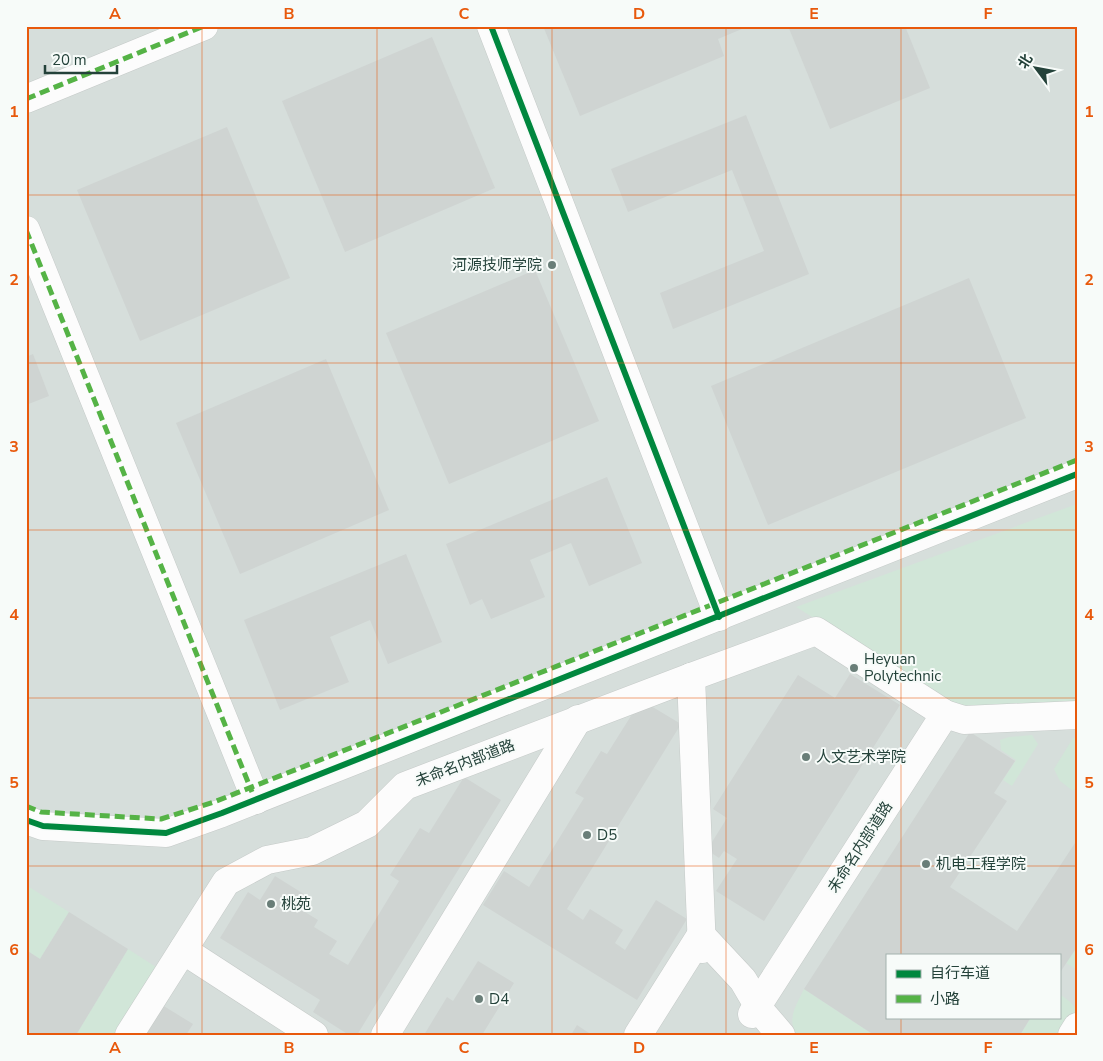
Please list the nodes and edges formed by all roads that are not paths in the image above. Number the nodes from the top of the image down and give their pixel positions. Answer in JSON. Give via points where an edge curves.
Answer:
{"nodes":[{"id":1,"x":204,"y":26,"type":"edge"},
{"id":2,"x":491,"y":26,"type":"edge"},
{"id":3,"x":26,"y":99,"type":"edge"},
{"id":4,"x":26,"y":230,"type":"edge"},
{"id":5,"x":1077,"y":460,"type":"edge"},
{"id":6,"x":1077,"y":474,"type":"edge"},
{"id":7,"x":716,"y":610,"type":"junction"},
{"id":8,"x":691,"y":677,"type":"junction"},
{"id":9,"x":946,"y":714,"type":"junction"},
{"id":10,"x":1077,"y":715,"type":"edge"},
{"id":11,"x":569,"y":723,"type":"junction"},
{"id":12,"x":253,"y":794,"type":"junction"},
{"id":13,"x":26,"y":806,"type":"edge"},
{"id":14,"x":26,"y":820,"type":"edge"},
{"id":15,"x":702,"y":942,"type":"junction"},
{"id":16,"x":179,"y":956,"type":"junction"},
{"id":17,"x":759,"y":1018,"type":"edge"},
{"id":18,"x":1077,"y":1028,"type":"edge"},
{"id":19,"x":129,"y":1035,"type":"edge"},
{"id":20,"x":288,"y":1035,"type":"edge"},
{"id":21,"x":314,"y":1035,"type":"edge"},
{"id":22,"x":370,"y":1035,"type":"edge"},
{"id":23,"x":385,"y":1035,"type":"edge"},
{"id":24,"x":638,"y":1035,"type":"edge"},
{"id":25,"x":648,"y":1035,"type":"edge"},
{"id":26,"x":781,"y":1035,"type":"edge"},
{"id":27,"x":1072,"y":1035,"type":"edge"}],
"edges":[{"from":1,"to":3,"type":"street"},
{"from":2,"to":7,"type":"street"},
{"from":4,"to":12,"type":"street"},
{"from":5,"to":7,"type":"street"},
{"from":6,"to":7,"type":"street"},
{"from":7,"to":12,"type":"street"},
{"from":8,"to":9,"type":"street","name":"未命名内部道路","via":[[816,631]]},
{"from":8,"to":11,"type":"street","name":"未命名内部道路"},
{"from":8,"to":15,"type":"street"},
{"from":9,"to":10,"type":"street","name":"未命名内部道路","via":[[964,720]]},
{"from":9,"to":17,"type":"street","name":"未命名内部道路"},
{"from":11,"to":16,"type":"street","name":"未命名内部道路","via":[[405,786],[367,824],[312,851],[267,860],[226,882]]},
{"from":11,"to":22,"type":"street"},
{"from":11,"to":23,"type":"street"},
{"from":12,"to":13,"type":"street","via":[[214,802],[161,819],[40,812]]},
{"from":12,"to":14,"type":"street","via":[[166,833],[43,826]]},
{"from":15,"to":17,"type":"street"},
{"from":15,"to":24,"type":"street"},
{"from":15,"to":25,"type":"street"},
{"from":16,"to":19,"type":"street","name":"未命名内部道路"},
{"from":16,"to":20,"type":"street"},
{"from":16,"to":21,"type":"street"},
{"from":17,"to":26,"type":"street","via":[[763,1014]]},
{"from":18,"to":27,"type":"street"}]}
